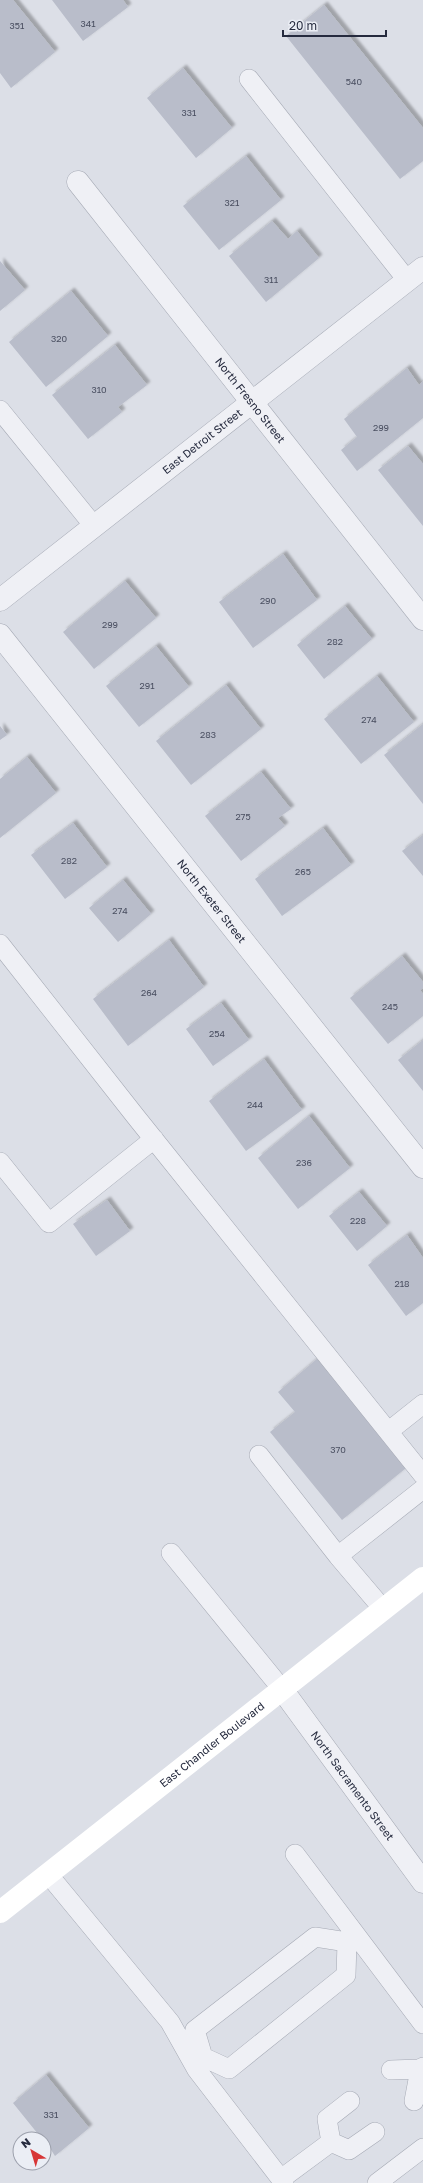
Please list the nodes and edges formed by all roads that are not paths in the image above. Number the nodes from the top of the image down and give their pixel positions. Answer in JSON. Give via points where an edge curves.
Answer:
{"nodes":[{"id":1,"x":249,"y":79,"type":"dead end"},
{"id":2,"x":78,"y":182,"type":"dead end"},
{"id":3,"x":415,"y":274,"type":"edge"},
{"id":4,"x":251,"y":403,"type":"junction"},
{"id":5,"x":0,"y":410,"type":"edge"},
{"id":6,"x":94,"y":526,"type":"junction"},
{"id":7,"x":0,"y":600,"type":"edge"},
{"id":8,"x":423,"y":619,"type":"edge"},
{"id":9,"x":0,"y":635,"type":"edge"},
{"id":10,"x":0,"y":944,"type":"edge"},
{"id":11,"x":154,"y":1139,"type":"junction"},
{"id":12,"x":0,"y":1162,"type":"edge"},
{"id":13,"x":423,"y":1167,"type":"edge"},
{"id":14,"x":423,"y":1404,"type":"edge"},
{"id":15,"x":389,"y":1431,"type":"junction"},
{"id":16,"x":259,"y":1455,"type":"dead end"},
{"id":17,"x":423,"y":1475,"type":"edge"},
{"id":18,"x":423,"y":1489,"type":"edge"},
{"id":19,"x":171,"y":1553,"type":"dead end"},
{"id":20,"x":338,"y":1556,"type":"junction"},
{"id":21,"x":423,"y":1578,"type":"edge"},
{"id":22,"x":383,"y":1609,"type":"junction"},
{"id":23,"x":281,"y":1688,"type":"junction"},
{"id":24,"x":295,"y":1854,"type":"dead end"},
{"id":25,"x":48,"y":1874,"type":"junction"},
{"id":26,"x":423,"y":1882,"type":"edge"},
{"id":27,"x":0,"y":1912,"type":"edge"},
{"id":28,"x":352,"y":1939,"type":"junction"},
{"id":29,"x":423,"y":2024,"type":"edge"},
{"id":30,"x":199,"y":2066,"type":"junction"},
{"id":31,"x":421,"y":2068,"type":"edge"},
{"id":32,"x":391,"y":2070,"type":"dead end"},
{"id":33,"x":350,"y":2101,"type":"dead end"},
{"id":34,"x":414,"y":2101,"type":"dead end"},
{"id":35,"x":374,"y":2132,"type":"dead end"},
{"id":36,"x":331,"y":2142,"type":"junction"},
{"id":37,"x":423,"y":2148,"type":"edge"},
{"id":38,"x":283,"y":2181,"type":"edge"},
{"id":39,"x":377,"y":2183,"type":"edge"}],
"edges":[{"from":1,"to":3,"type":"lane"},
{"from":2,"to":4,"type":"street","name":"North Fresno Street"},
{"from":3,"to":4,"type":"street","name":"East Detroit Street"},
{"from":4,"to":6,"type":"street","name":"East Detroit Street"},
{"from":4,"to":8,"type":"street","name":"North Fresno Street"},
{"from":5,"to":6,"type":"lane"},
{"from":6,"to":7,"type":"street","name":"East Detroit Street"},
{"from":9,"to":13,"type":"street","name":"North Exeter Street"},
{"from":10,"to":11,"type":"lane"},
{"from":11,"to":12,"type":"lane","via":[[49,1223]]},
{"from":11,"to":15,"type":"lane"},
{"from":14,"to":15,"type":"lane"},
{"from":15,"to":17,"type":"lane"},
{"from":16,"to":20,"type":"lane"},
{"from":18,"to":20,"type":"lane"},
{"from":19,"to":23,"type":"lane"},
{"from":20,"to":22,"type":"lane"},
{"from":21,"to":22,"type":"main road","name":"East Chandler Boulevard"},
{"from":22,"to":23,"type":"main road","name":"East Chandler Boulevard"},
{"from":23,"to":25,"type":"main road","name":"East Chandler Boulevard"},
{"from":23,"to":26,"type":"street","name":"North Sacramento Street"},
{"from":24,"to":28,"type":"lane"},
{"from":25,"to":27,"type":"main road","name":"East Chandler Boulevard"},
{"from":25,"to":30,"type":"lane","via":[[170,2022]]},
{"from":28,"to":29,"type":"lane"},
{"from":28,"to":30,"type":"lane","via":[[346,1975],[228,2069]]},
{"from":28,"to":30,"type":"lane","via":[[315,1937],[195,2030]]},
{"from":30,"to":38,"type":"lane"},
{"from":31,"to":32,"type":"lane"},
{"from":31,"to":34,"type":"lane"},
{"from":33,"to":36,"type":"lane","via":[[327,2119]]},
{"from":35,"to":36,"type":"lane","via":[[349,2150]]},
{"from":36,"to":38,"type":"lane"},
{"from":37,"to":39,"type":"lane"}]}
